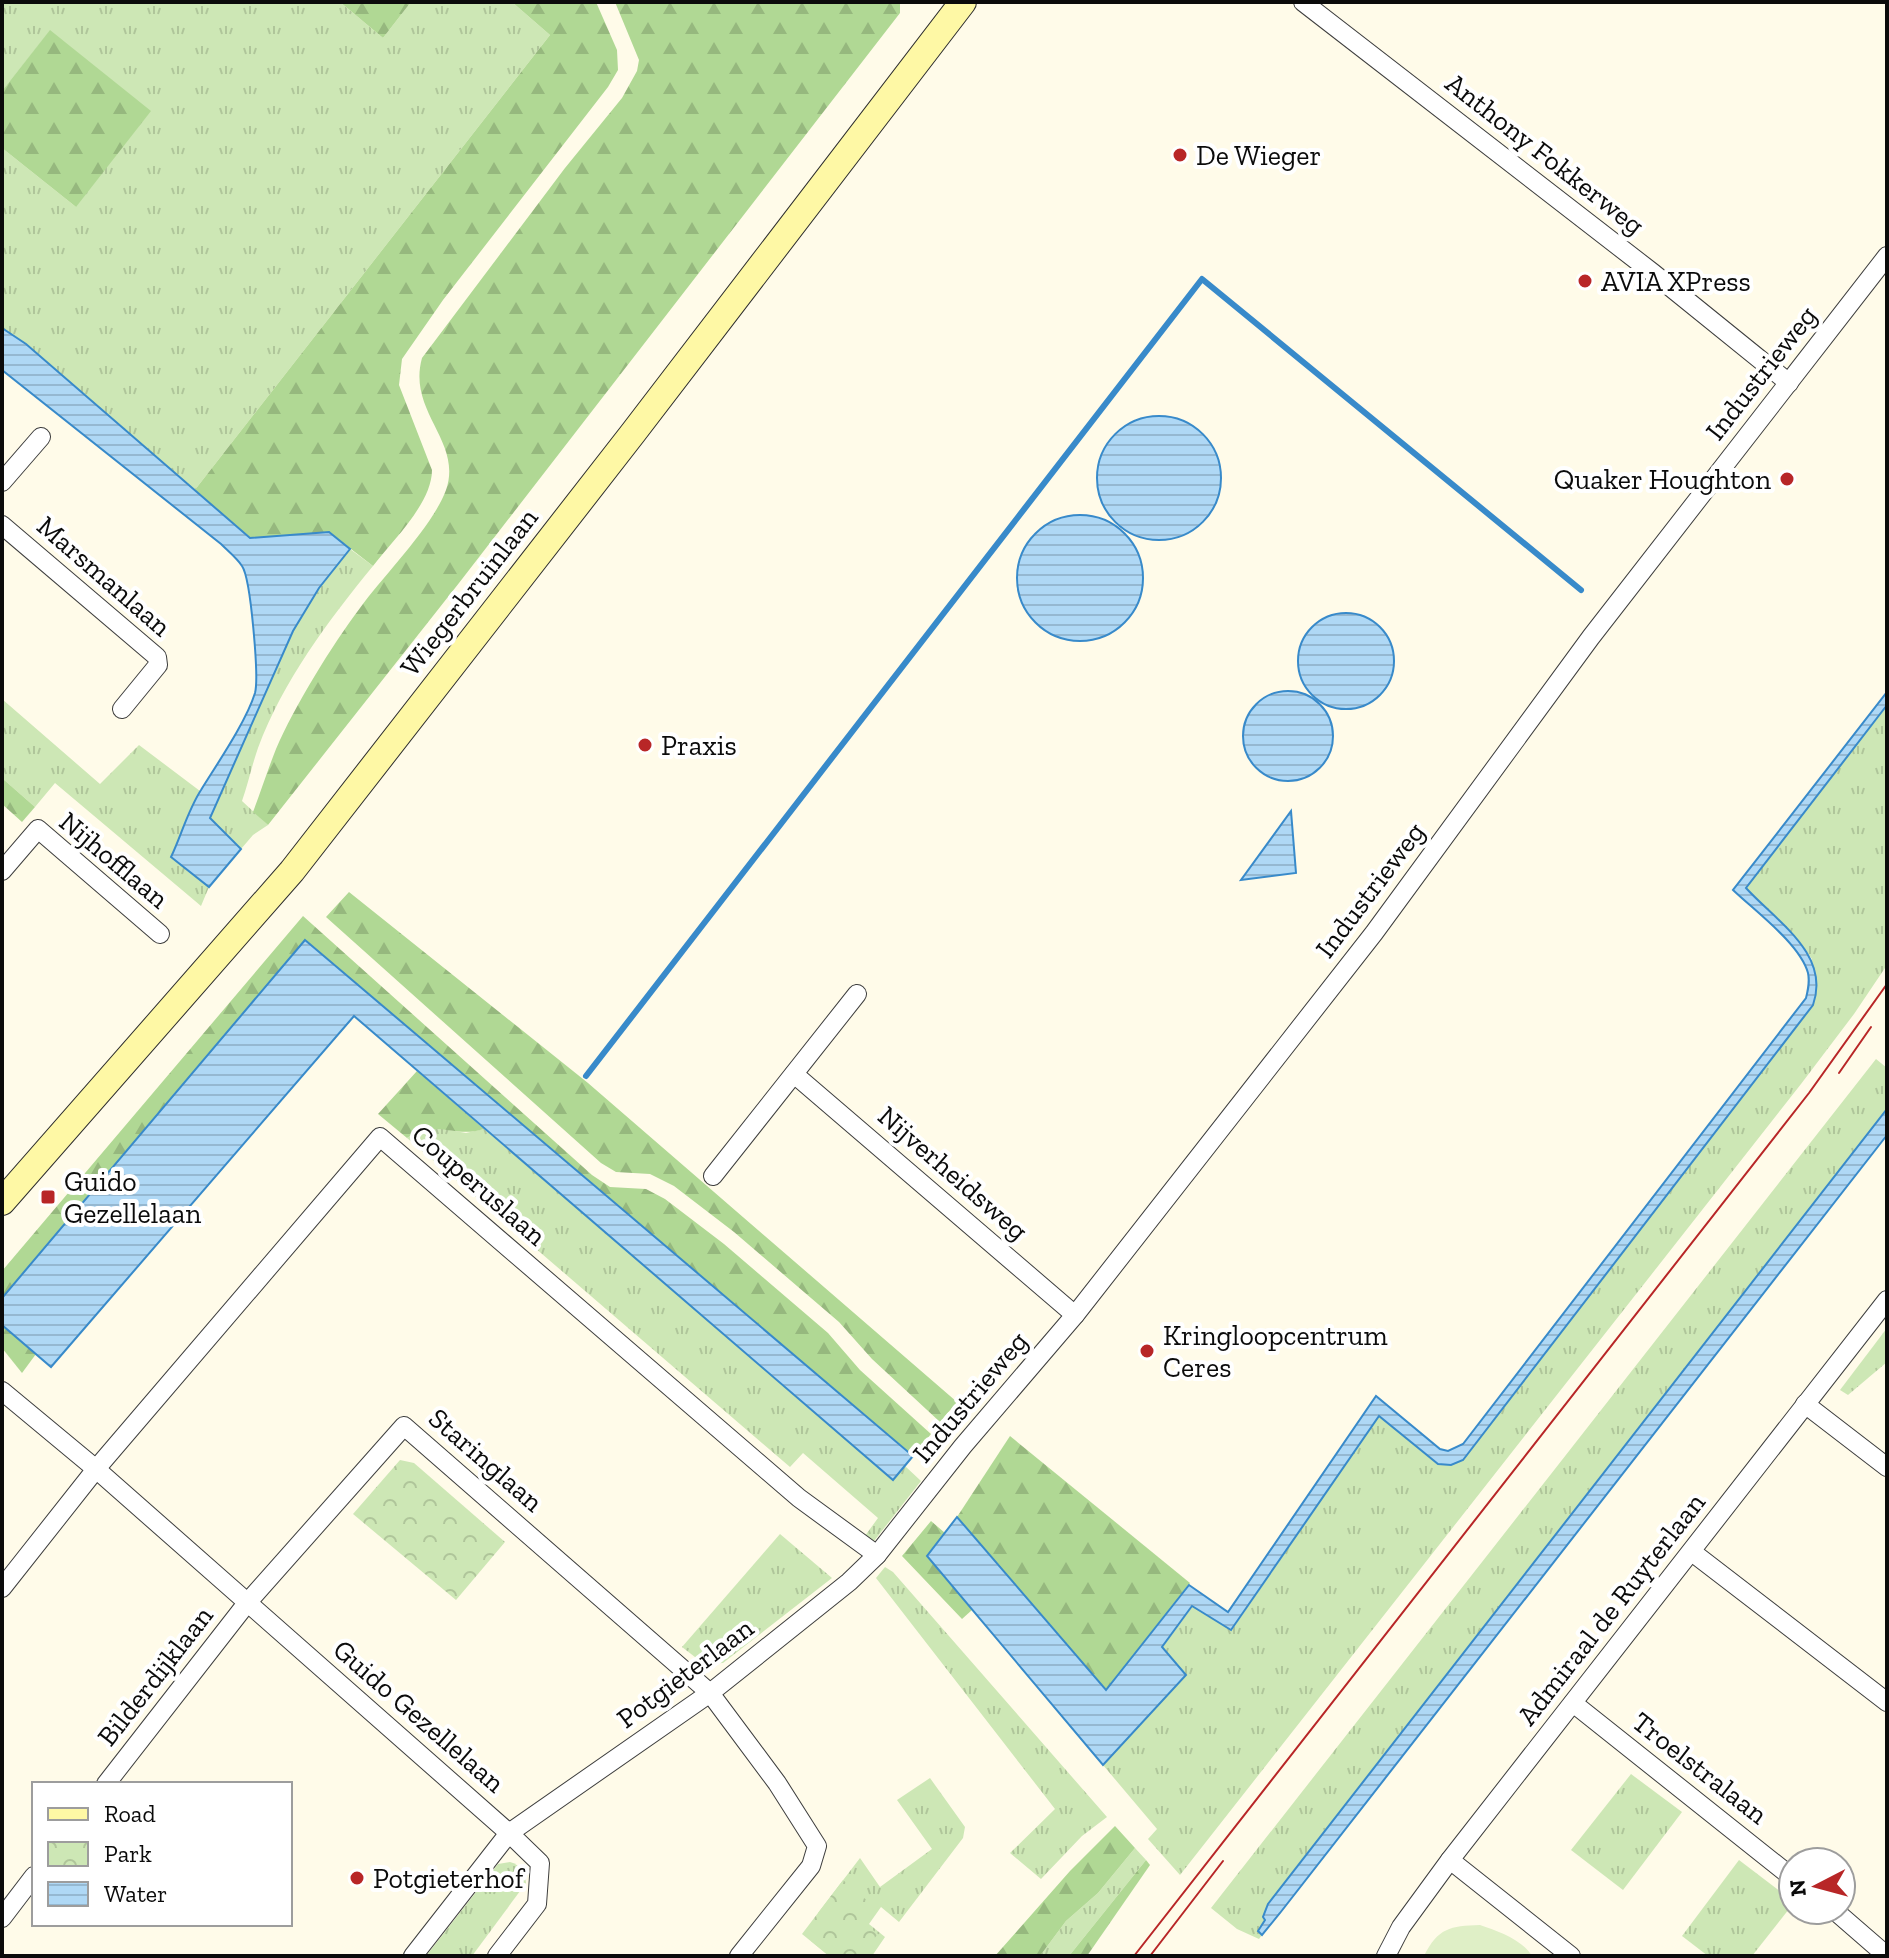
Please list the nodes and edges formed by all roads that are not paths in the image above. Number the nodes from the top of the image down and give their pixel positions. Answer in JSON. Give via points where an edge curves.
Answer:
{"nodes":[{"id":1,"x":1303,"y":2,"type":"edge"},
{"id":2,"x":959,"y":4,"type":"edge"},
{"id":3,"x":1887,"y":256,"type":"edge"},
{"id":4,"x":1789,"y":383,"type":"junction"},
{"id":5,"x":41,"y":437,"type":"dead end"},
{"id":6,"x":2,"y":482,"type":"edge"},
{"id":7,"x":2,"y":525,"type":"edge"},
{"id":8,"x":122,"y":709,"type":"dead end"},
{"id":9,"x":2,"y":871,"type":"edge"},
{"id":10,"x":160,"y":934,"type":"dead end"},
{"id":11,"x":857,"y":994,"type":"dead end"},
{"id":12,"x":794,"y":1074,"type":"junction"},
{"id":13,"x":713,"y":1176,"type":"dead end"},
{"id":14,"x":2,"y":1202,"type":"edge"},
{"id":15,"x":1887,"y":1300,"type":"edge"},
{"id":16,"x":1075,"y":1315,"type":"junction"},
{"id":17,"x":2,"y":1391,"type":"edge"},
{"id":18,"x":1805,"y":1404,"type":"junction"},
{"id":19,"x":1887,"y":1467,"type":"edge"},
{"id":20,"x":96,"y":1469,"type":"junction"},
{"id":21,"x":880,"y":1550,"type":"junction"},
{"id":22,"x":1692,"y":1552,"type":"junction"},
{"id":23,"x":2,"y":1588,"type":"edge"},
{"id":24,"x":247,"y":1603,"type":"junction"},
{"id":25,"x":710,"y":1693,"type":"junction"},
{"id":26,"x":1887,"y":1702,"type":"edge"},
{"id":27,"x":1573,"y":1703,"type":"junction"},
{"id":28,"x":108,"y":1782,"type":"edge"},
{"id":29,"x":509,"y":1833,"type":"junction"},
{"id":30,"x":1450,"y":1860,"type":"junction"},
{"id":31,"x":1777,"y":1865,"type":"edge"},
{"id":32,"x":32,"y":1879,"type":"edge"},
{"id":33,"x":2,"y":1918,"type":"edge"},
{"id":34,"x":1854,"y":1926,"type":"edge"},
{"id":35,"x":413,"y":1956,"type":"edge"},
{"id":36,"x":497,"y":1956,"type":"edge"},
{"id":37,"x":739,"y":1956,"type":"edge"},
{"id":38,"x":1386,"y":1956,"type":"edge"},
{"id":39,"x":1571,"y":1956,"type":"edge"},
{"id":40,"x":1887,"y":1956,"type":"edge"}],
"edges":[{"from":1,"to":4,"type":"street","name":"Anthony Fokkerweg"},
{"from":2,"to":14,"type":"street","name":"Wiegerbruinlaan","via":[[292,871]]},
{"from":3,"to":4,"type":"street","name":"Industrieweg"},
{"from":4,"to":16,"type":"street","name":"Industrieweg","via":[[1591,637],[1374,933]]},
{"from":5,"to":6,"type":"street"},
{"from":7,"to":8,"type":"street","name":"Marsmanlaan","via":[[157,657],[158,665]]},
{"from":9,"to":10,"type":"street","name":"Nijhofflaan","via":[[38,829]]},
{"from":11,"to":12,"type":"street"},
{"from":12,"to":13,"type":"street"},
{"from":12,"to":16,"type":"street","name":"Nijverheidsweg"},
{"from":15,"to":18,"type":"street","name":"Admiraal de Ruyterlaan"},
{"from":16,"to":21,"type":"street","name":"Industrieweg"},
{"from":17,"to":20,"type":"street","name":"Guido Gezellelaan"},
{"from":18,"to":19,"type":"street"},
{"from":18,"to":22,"type":"street","name":"Admiraal de Ruyterlaan"},
{"from":20,"to":21,"type":"street","name":"Couperuslaan","via":[[380,1137],[799,1498]]},
{"from":20,"to":23,"type":"street"},
{"from":20,"to":24,"type":"street","name":"Guido Gezellelaan"},
{"from":21,"to":25,"type":"street","name":"Potgieterlaan","via":[[849,1582]]},
{"from":22,"to":26,"type":"street"},
{"from":22,"to":27,"type":"street","name":"Admiraal de Ruyterlaan"},
{"from":24,"to":25,"type":"street","name":"Staringlaan","via":[[404,1426]]},
{"from":24,"to":28,"type":"street","name":"Bilderdijklaan"},
{"from":24,"to":29,"type":"street","name":"Guido Gezellelaan"},
{"from":25,"to":29,"type":"street","name":"Potgieterlaan"},
{"from":25,"to":37,"type":"street","via":[[817,1846],[811,1866]]},
{"from":27,"to":30,"type":"street","name":"Admiraal de Ruyterlaan"},
{"from":27,"to":31,"type":"street","name":"Troelstralaan"},
{"from":29,"to":35,"type":"street","name":"Potgieterlaan"},
{"from":29,"to":36,"type":"street","via":[[540,1863],[537,1904]]},
{"from":30,"to":38,"type":"street","name":"Admiraal de Ruyterlaan"},
{"from":30,"to":39,"type":"street"},
{"from":32,"to":33,"type":"street"},
{"from":34,"to":40,"type":"street"}]}
